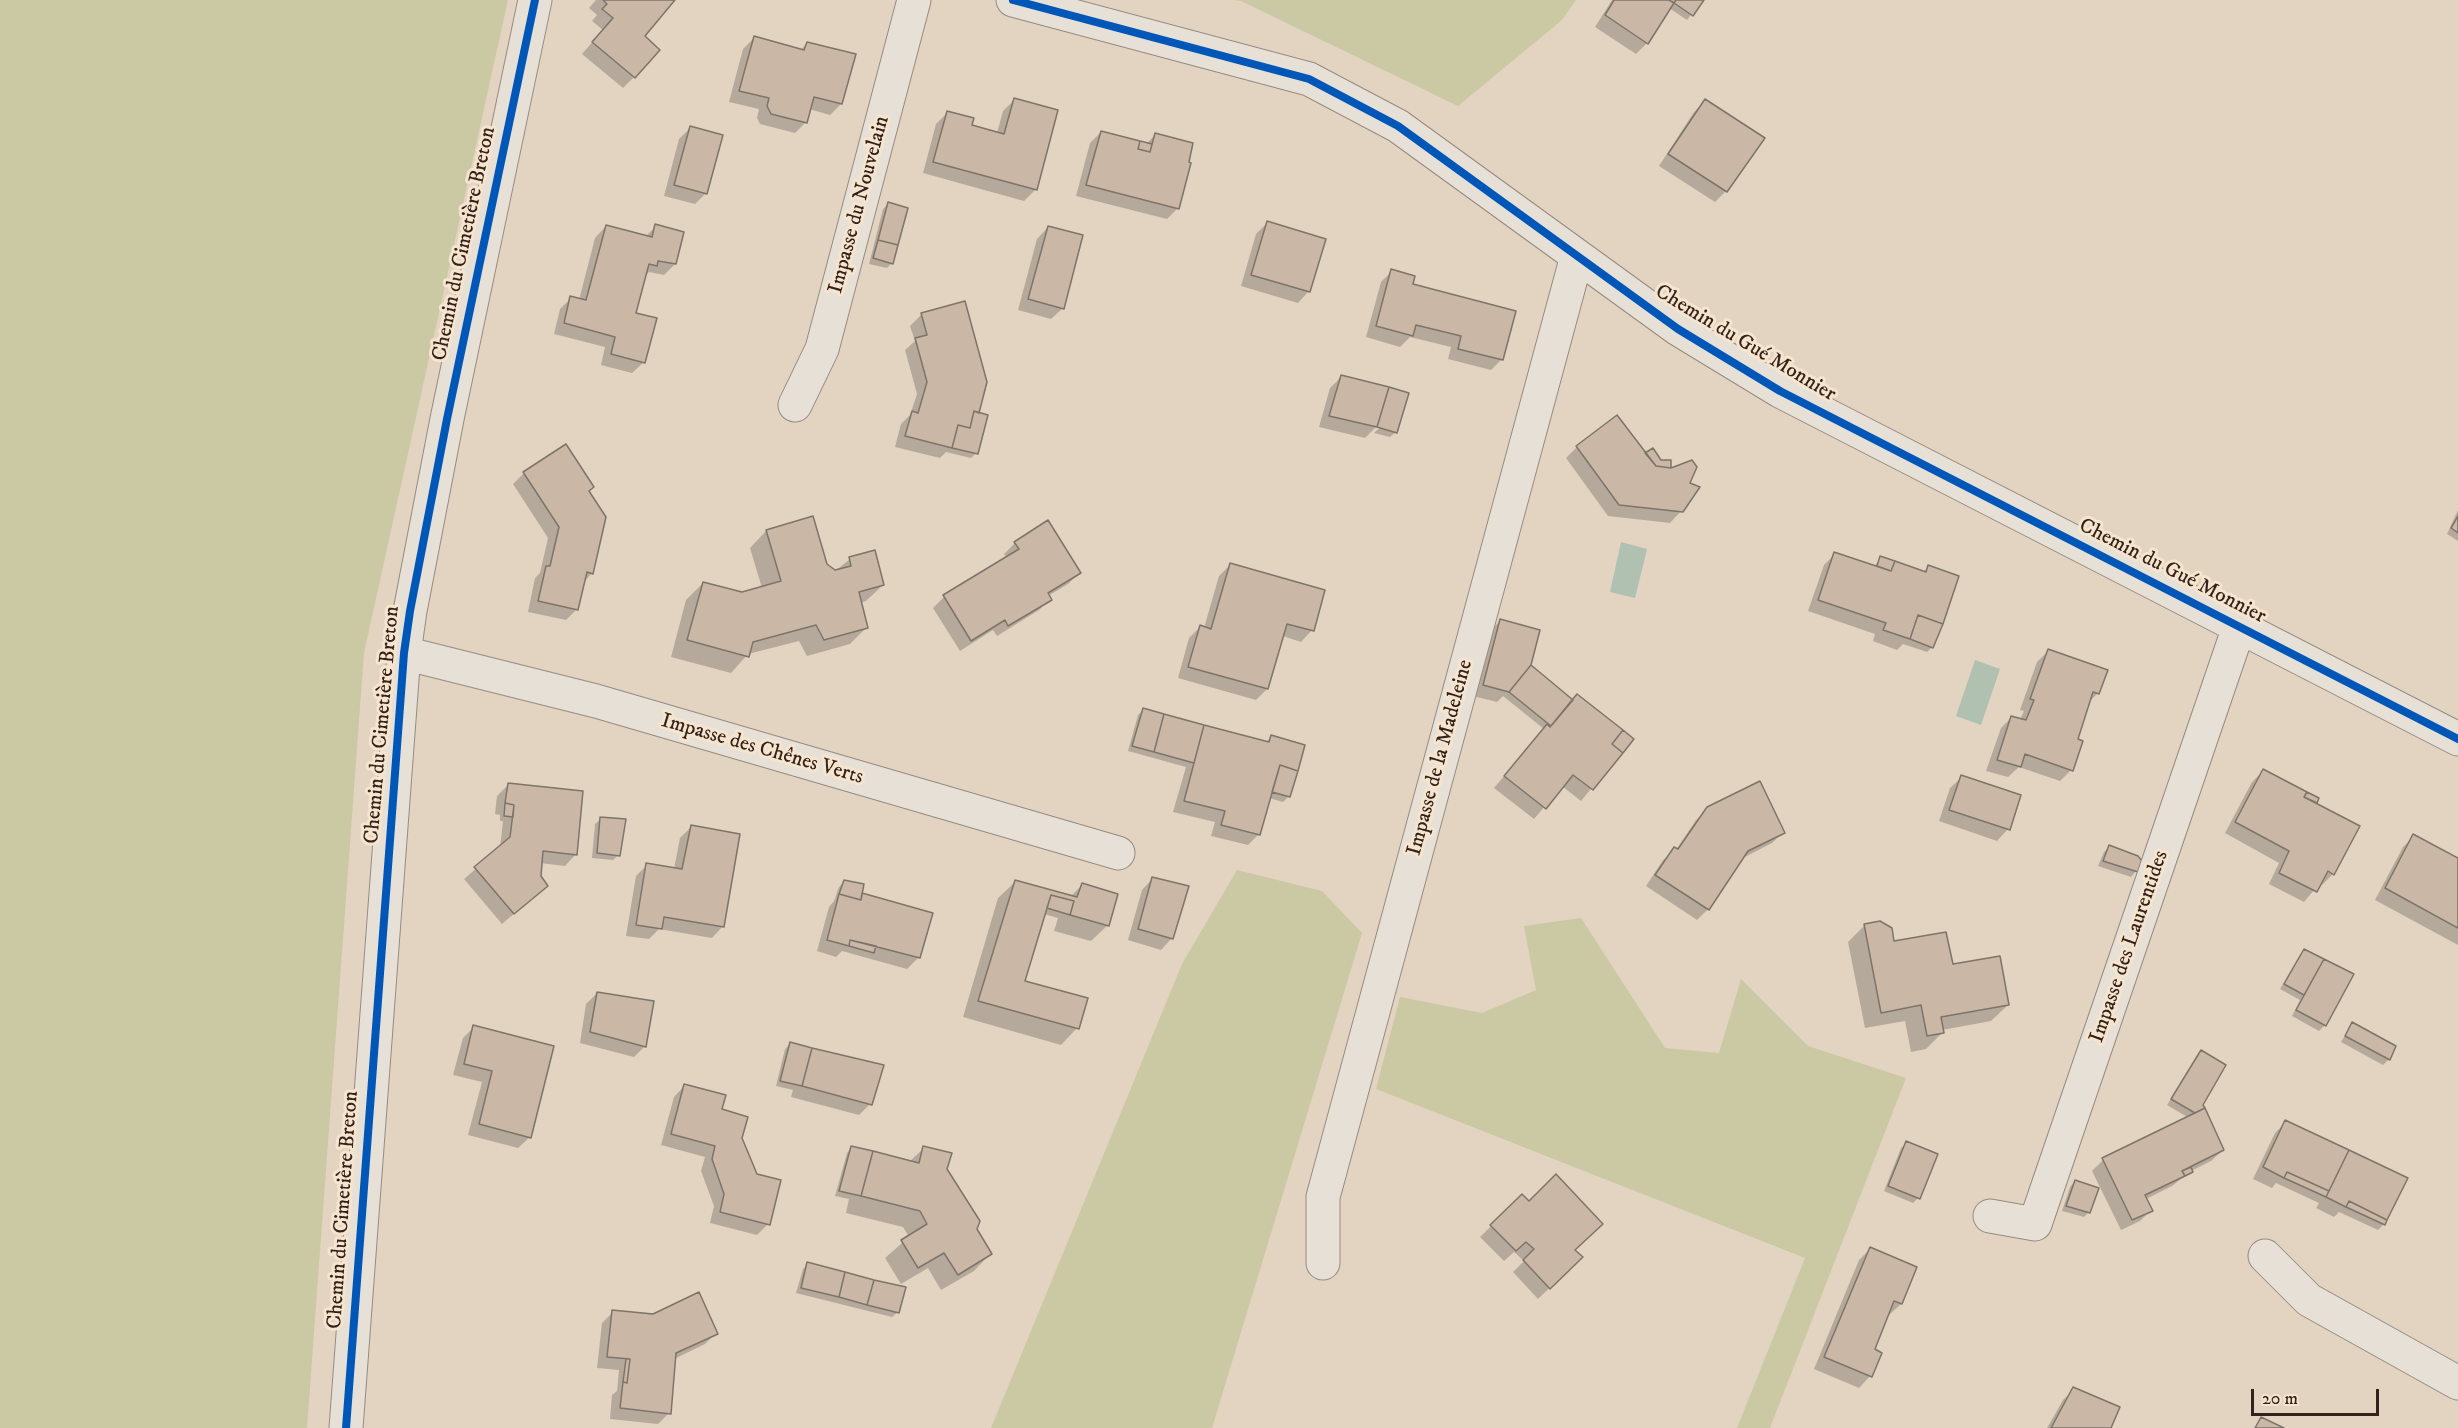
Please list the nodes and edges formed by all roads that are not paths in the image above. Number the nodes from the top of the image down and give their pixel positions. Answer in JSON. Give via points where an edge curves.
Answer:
{"nodes":[{"id":1,"x":535,"y":0,"type":"edge"},
{"id":2,"x":914,"y":0,"type":"edge"},
{"id":3,"x":1013,"y":0,"type":"edge"},
{"id":4,"x":1577,"y":256,"type":"junction"},
{"id":5,"x":795,"y":405,"type":"dead end"},
{"id":6,"x":2239,"y":627,"type":"junction"},
{"id":7,"x":404,"y":653,"type":"junction"},
{"id":8,"x":2458,"y":739,"type":"edge"},
{"id":9,"x":1118,"y":853,"type":"dead end"},
{"id":10,"x":1990,"y":1216,"type":"dead end"},
{"id":11,"x":2265,"y":1256,"type":"dead end"},
{"id":12,"x":1323,"y":1263,"type":"dead end"},
{"id":13,"x":2458,"y":1383,"type":"edge"},
{"id":14,"x":346,"y":1428,"type":"edge"}],
"edges":[{"from":1,"to":7,"type":"street","name":"Chemin du Cimetière Breton","via":[[447,419]]},
{"from":2,"to":5,"type":"street","name":"Impasse du Nouvelain","via":[[822,349]]},
{"from":3,"to":4,"type":"street","name":"Chemin du Gué Monnier","via":[[1309,79],[1398,126]]},
{"from":4,"to":6,"type":"street","name":"Chemin du Gué Monnier","via":[[1678,329],[1780,391]]},
{"from":4,"to":12,"type":"street","name":"Impasse de la Madeleine","via":[[1323,1197]]},
{"from":6,"to":8,"type":"street","name":"Chemin du Gué Monnier"},
{"from":6,"to":10,"type":"street","name":"Impasse des Laurentides","via":[[2035,1224]]},
{"from":7,"to":9,"type":"street","name":"Impasse des Chênes Verts","via":[[596,702]]},
{"from":7,"to":14,"type":"street","name":"Chemin du Cimetière Breton"},
{"from":11,"to":13,"type":"street","via":[[2309,1300]]}]}
